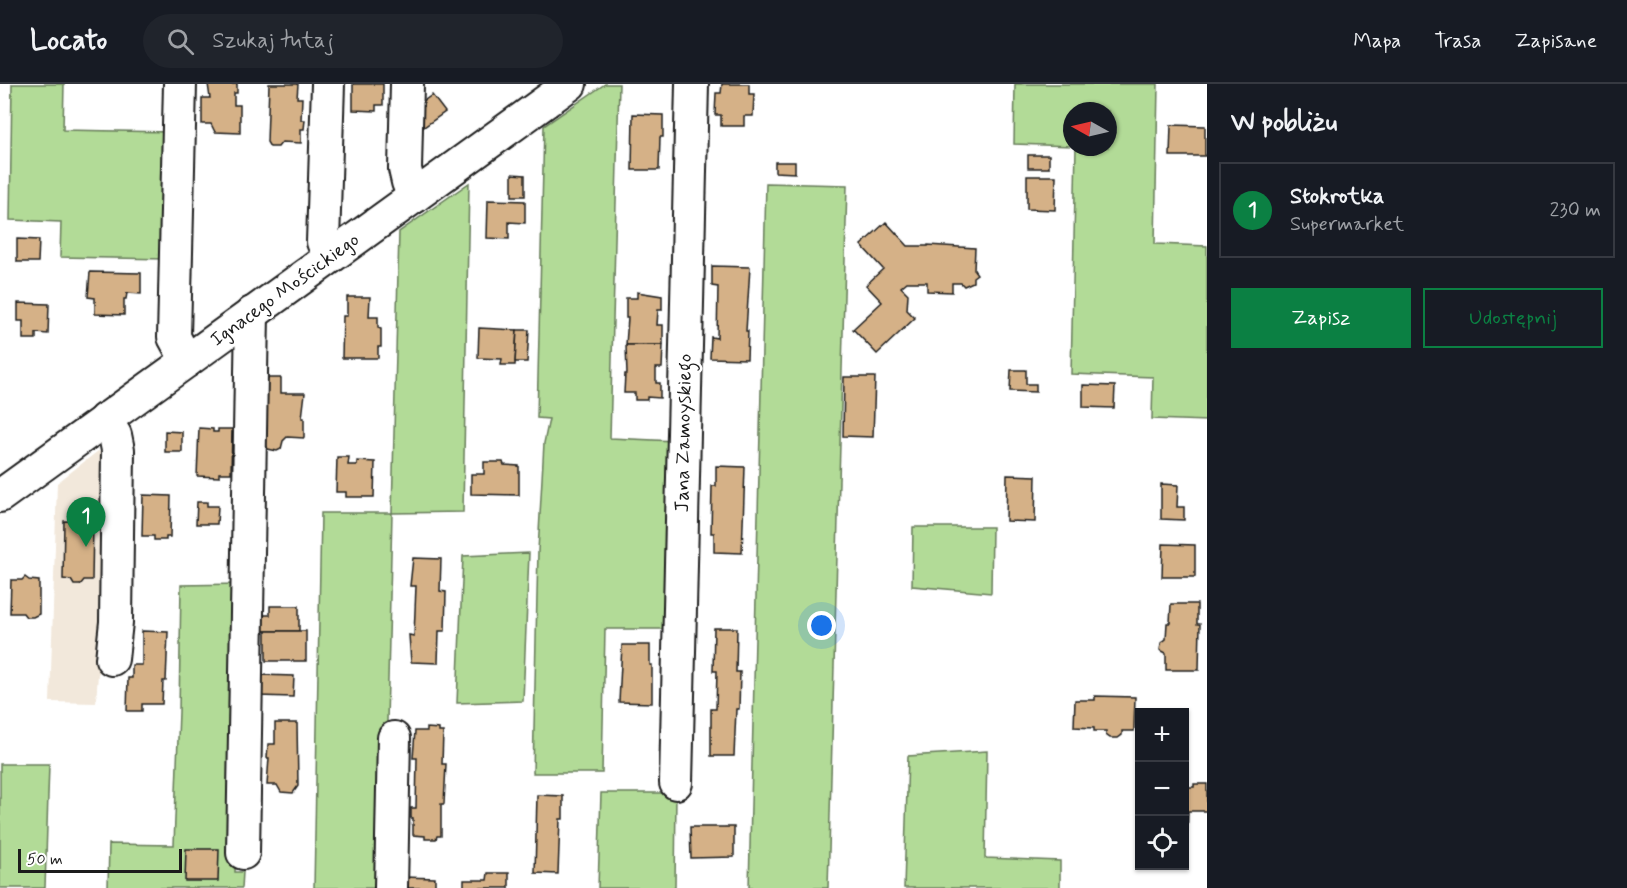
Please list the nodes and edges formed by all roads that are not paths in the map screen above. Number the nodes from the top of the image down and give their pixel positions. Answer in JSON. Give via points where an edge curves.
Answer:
{"nodes":[{"id":1,"x":180,"y":84,"type":"edge"},
{"id":2,"x":327,"y":84,"type":"edge"},
{"id":3,"x":407,"y":84,"type":"edge"},
{"id":4,"x":692,"y":84,"type":"edge"},
{"id":5,"x":555,"y":89,"type":"edge"},
{"id":6,"x":414,"y":197,"type":"junction"},
{"id":7,"x":330,"y":257,"type":"junction"},
{"id":8,"x":252,"y":313,"type":"junction"},
{"id":9,"x":187,"y":361,"type":"junction"},
{"id":10,"x":105,"y":419,"type":"junction"},
{"id":11,"x":0,"y":496,"type":"edge"},
{"id":12,"x":112,"y":659,"type":"dead end"},
{"id":13,"x":394,"y":738,"type":"dead end"},
{"id":14,"x":676,"y":783,"type":"dead end"},
{"id":15,"x":243,"y":853,"type":"dead end"},
{"id":16,"x":391,"y":888,"type":"edge"}],
"edges":[{"from":1,"to":9,"type":"street","via":[[174,337]]},
{"from":2,"to":7,"type":"street","via":[[323,242]]},
{"from":3,"to":6,"type":"street","via":[[405,169]]},
{"from":4,"to":14,"type":"street","name":"Jana Zamoyskiego"},
{"from":5,"to":6,"type":"street","name":"Ignacego Mościckiego"},
{"from":6,"to":7,"type":"street","name":"Ignacego Mościckiego"},
{"from":7,"to":8,"type":"street","name":"Ignacego Mościckiego"},
{"from":8,"to":9,"type":"street","name":"Ignacego Mościckiego"},
{"from":8,"to":15,"type":"street"},
{"from":9,"to":10,"type":"street","name":"Ignacego Mościckiego"},
{"from":10,"to":11,"type":"street","name":"Ignacego Mościckiego"},
{"from":10,"to":12,"type":"street","via":[[115,435],[118,450]]},
{"from":13,"to":16,"type":"street"}]}
